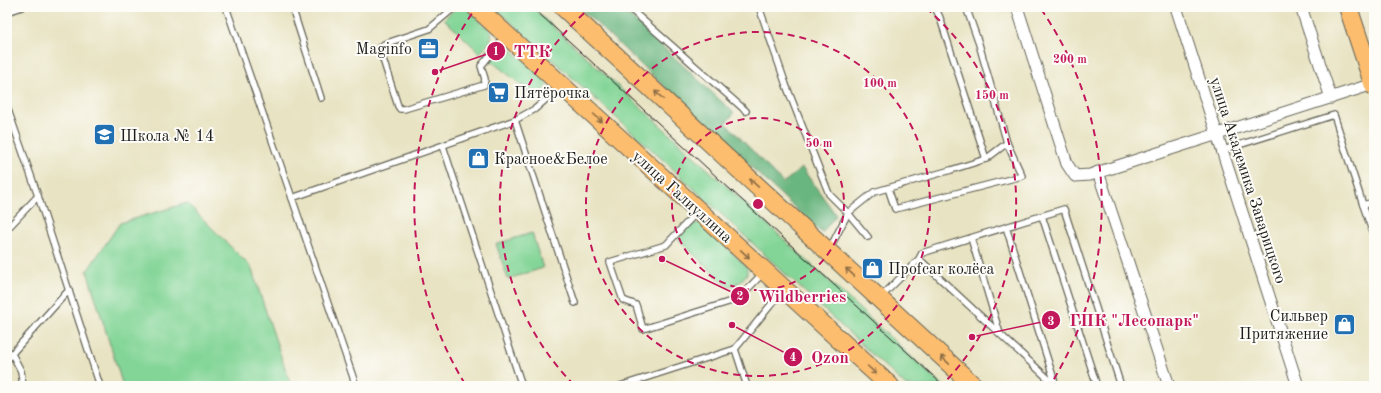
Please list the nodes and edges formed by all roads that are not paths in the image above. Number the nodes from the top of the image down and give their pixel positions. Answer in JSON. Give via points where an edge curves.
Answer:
{"nodes":[{"id":1,"x":22,"y":7,"type":"edge"},
{"id":2,"x":226,"y":7,"type":"edge"},
{"id":3,"x":292,"y":7,"type":"edge"},
{"id":4,"x":455,"y":7,"type":"edge"},
{"id":5,"x":476,"y":7,"type":"edge"},
{"id":6,"x":562,"y":7,"type":"edge"},
{"id":7,"x":628,"y":7,"type":"edge"},
{"id":8,"x":759,"y":7,"type":"edge"},
{"id":9,"x":935,"y":7,"type":"edge"},
{"id":10,"x":966,"y":7,"type":"edge"},
{"id":11,"x":1017,"y":7,"type":"edge"},
{"id":12,"x":1176,"y":7,"type":"edge"},
{"id":13,"x":1301,"y":7,"type":"edge"},
{"id":14,"x":1348,"y":7,"type":"edge"},
{"id":15,"x":7,"y":12,"type":"edge"},
{"id":16,"x":507,"y":35,"type":"junction"},
{"id":17,"x":562,"y":85,"type":"junction"},
{"id":18,"x":1374,"y":85,"type":"edge"},
{"id":19,"x":321,"y":98,"type":"dead end"},
{"id":20,"x":1331,"y":98,"type":"junction"},
{"id":21,"x":7,"y":107,"type":"edge"},
{"id":22,"x":746,"y":111,"type":"dead end"},
{"id":23,"x":515,"y":120,"type":"junction"},
{"id":24,"x":1217,"y":134,"type":"junction"},
{"id":25,"x":1007,"y":143,"type":"junction"},
{"id":26,"x":443,"y":146,"type":"junction"},
{"id":27,"x":1223,"y":150,"type":"junction"},
{"id":28,"x":986,"y":158,"type":"junction"},
{"id":29,"x":1098,"y":172,"type":"junction"},
{"id":30,"x":888,"y":188,"type":"junction"},
{"id":31,"x":38,"y":196,"type":"junction"},
{"id":32,"x":292,"y":198,"type":"junction"},
{"id":33,"x":1374,"y":202,"type":"edge"},
{"id":34,"x":1363,"y":205,"type":"junction"},
{"id":35,"x":698,"y":210,"type":"junction"},
{"id":36,"x":848,"y":213,"type":"junction"},
{"id":37,"x":1042,"y":216,"type":"junction"},
{"id":38,"x":1006,"y":227,"type":"junction"},
{"id":39,"x":7,"y":229,"type":"edge"},
{"id":40,"x":1374,"y":236,"type":"edge"},
{"id":41,"x":868,"y":237,"type":"dead end"},
{"id":42,"x":971,"y":238,"type":"junction"},
{"id":43,"x":828,"y":252,"type":"junction"},
{"id":44,"x":919,"y":259,"type":"junction"},
{"id":45,"x":764,"y":271,"type":"junction"},
{"id":46,"x":784,"y":289,"type":"junction"},
{"id":47,"x":69,"y":290,"type":"junction"},
{"id":48,"x":879,"y":299,"type":"junction"},
{"id":49,"x":575,"y":303,"type":"dead end"},
{"id":50,"x":1000,"y":334,"type":"junction"},
{"id":51,"x":735,"y":349,"type":"junction"},
{"id":52,"x":12,"y":354,"type":"junction"},
{"id":53,"x":7,"y":359,"type":"edge"},
{"id":54,"x":631,"y":384,"type":"edge"},
{"id":55,"x":23,"y":386,"type":"edge"},
{"id":56,"x":100,"y":386,"type":"edge"},
{"id":57,"x":356,"y":386,"type":"edge"},
{"id":58,"x":522,"y":386,"type":"edge"},
{"id":59,"x":620,"y":386,"type":"edge"},
{"id":60,"x":747,"y":386,"type":"edge"},
{"id":61,"x":890,"y":386,"type":"edge"},
{"id":62,"x":974,"y":386,"type":"edge"},
{"id":63,"x":1056,"y":386,"type":"edge"},
{"id":64,"x":1097,"y":386,"type":"edge"},
{"id":65,"x":1121,"y":386,"type":"edge"},
{"id":66,"x":1169,"y":386,"type":"edge"},
{"id":67,"x":1298,"y":386,"type":"edge"}],
"edges":[{"from":1,"to":15,"type":"lane"},
{"from":2,"to":32,"type":"lane"},
{"from":3,"to":19,"type":"lane"},
{"from":4,"to":16,"type":"lane","via":[[429,29],[381,46],[380,50],[400,109],[484,85],[486,79],[481,66]]},
{"from":5,"to":16,"type":"main road","name":"улица Галиуллина"},
{"from":43,"to":6,"type":"main road","one_way":true},
{"from":7,"to":22,"type":"lane"},
{"from":8,"to":36,"type":"lane","via":[[786,85],[829,194]]},
{"from":9,"to":28,"type":"lane"},
{"from":10,"to":25,"type":"lane"},
{"from":11,"to":29,"type":"street","via":[[1067,164],[1075,176]]},
{"from":12,"to":24,"type":"street","name":"улица Академика Заварицкого"},
{"from":13,"to":20,"type":"street"},
{"from":14,"to":18,"type":"main road"},
{"from":16,"to":17,"type":"main road","name":"улица Галиуллина"},
{"from":17,"to":23,"type":"lane","via":[[535,109]]},
{"from":17,"to":35,"type":"main road","name":"улица Галиуллина","one_way":true},
{"from":18,"to":20,"type":"street"},
{"from":20,"to":24,"type":"street"},
{"from":21,"to":31,"type":"lane"},
{"from":23,"to":26,"type":"lane"},
{"from":23,"to":49,"type":"lane"},
{"from":24,"to":27,"type":"street","name":"улица Академика Заварицкого"},
{"from":24,"to":29,"type":"street"},
{"from":25,"to":28,"type":"lane"},
{"from":25,"to":30,"type":"lane","via":[[1022,176],[895,209]]},
{"from":26,"to":32,"type":"lane"},
{"from":26,"to":58,"type":"lane"},
{"from":27,"to":34,"type":"lane","via":[[1334,115]]},
{"from":27,"to":67,"type":"street","name":"улица Академика Заварицкого"},
{"from":28,"to":30,"type":"lane"},
{"from":29,"to":66,"type":"street"},
{"from":30,"to":36,"type":"lane","via":[[874,192]]},
{"from":31,"to":39,"type":"lane"},
{"from":31,"to":47,"type":"lane"},
{"from":32,"to":57,"type":"lane"},
{"from":33,"to":34,"type":"lane"},
{"from":34,"to":40,"type":"lane"},
{"from":35,"to":45,"type":"main road","name":"улица Галиуллина","one_way":true},
{"from":35,"to":45,"type":"lane","via":[[666,245],[610,262],[623,300],[636,305],[643,329],[738,299]]},
{"from":36,"to":41,"type":"lane"},
{"from":36,"to":43,"type":"lane"},
{"from":37,"to":38,"type":"lane"},
{"from":37,"to":64,"type":"lane"},
{"from":37,"to":65,"type":"lane","via":[[1064,209]]},
{"from":38,"to":42,"type":"lane"},
{"from":38,"to":63,"type":"lane"},
{"from":42,"to":44,"type":"lane","via":[[922,253]]},
{"from":42,"to":50,"type":"lane"},
{"from":48,"to":43,"type":"main road","one_way":true},
{"from":44,"to":48,"type":"lane"},
{"from":44,"to":50,"type":"lane"},
{"from":45,"to":46,"type":"main road","name":"улица Галиуллина"},
{"from":46,"to":51,"type":"lane"},
{"from":46,"to":61,"type":"main road","name":"улица Галиуллина","one_way":true},
{"from":47,"to":52,"type":"lane"},
{"from":47,"to":56,"type":"lane"},
{"from":62,"to":48,"type":"main road","one_way":true},
{"from":50,"to":63,"type":"lane"},
{"from":51,"to":54,"type":"lane"},
{"from":51,"to":60,"type":"lane"},
{"from":52,"to":53,"type":"lane"},
{"from":52,"to":55,"type":"lane","via":[[21,371]]},
{"from":54,"to":59,"type":"lane"}]}
